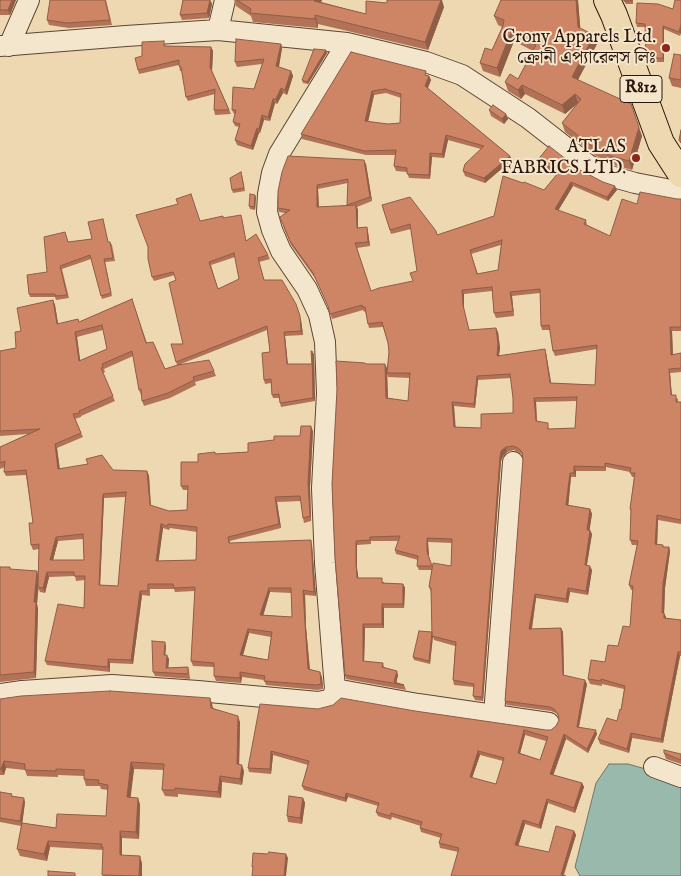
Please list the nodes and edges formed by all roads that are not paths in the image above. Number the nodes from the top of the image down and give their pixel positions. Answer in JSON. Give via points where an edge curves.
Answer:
{"nodes":[{"id":1,"x":29,"y":0,"type":"edge"},
{"id":2,"x":225,"y":0,"type":"edge"},
{"id":3,"x":607,"y":0,"type":"edge"},
{"id":4,"x":218,"y":30,"type":"junction"},
{"id":5,"x":347,"y":43,"type":"junction"},
{"id":6,"x":4,"y":46,"type":"edge"},
{"id":7,"x":681,"y":174,"type":"edge"},
{"id":8,"x":681,"y":192,"type":"edge"},
{"id":9,"x":513,"y":462,"type":"dead end"},
{"id":10,"x":335,"y":689,"type":"junction"},
{"id":11,"x":0,"y":694,"type":"edge"},
{"id":12,"x":494,"y":715,"type":"junction"},
{"id":13,"x":549,"y":723,"type":"dead end"},
{"id":14,"x":654,"y":767,"type":"dead end"},
{"id":15,"x":681,"y":777,"type":"edge"}],
"edges":[{"from":1,"to":6,"type":"street"},
{"from":2,"to":4,"type":"street"},
{"from":3,"to":7,"type":"main road","number":"R812","via":[[661,143]]},
{"from":4,"to":5,"type":"street"},
{"from":4,"to":6,"type":"street"},
{"from":5,"to":8,"type":"street","via":[[426,62],[462,75],[528,118],[587,164],[610,176]]},
{"from":5,"to":10,"type":"street","via":[[279,154],[269,187],[267,212],[281,251],[307,289],[319,315],[325,342],[327,393],[322,488]]},
{"from":9,"to":12,"type":"street"},
{"from":10,"to":11,"type":"street","via":[[328,700],[318,702],[112,685]]},
{"from":10,"to":12,"type":"street"},
{"from":12,"to":13,"type":"street"},
{"from":14,"to":15,"type":"street"}]}
